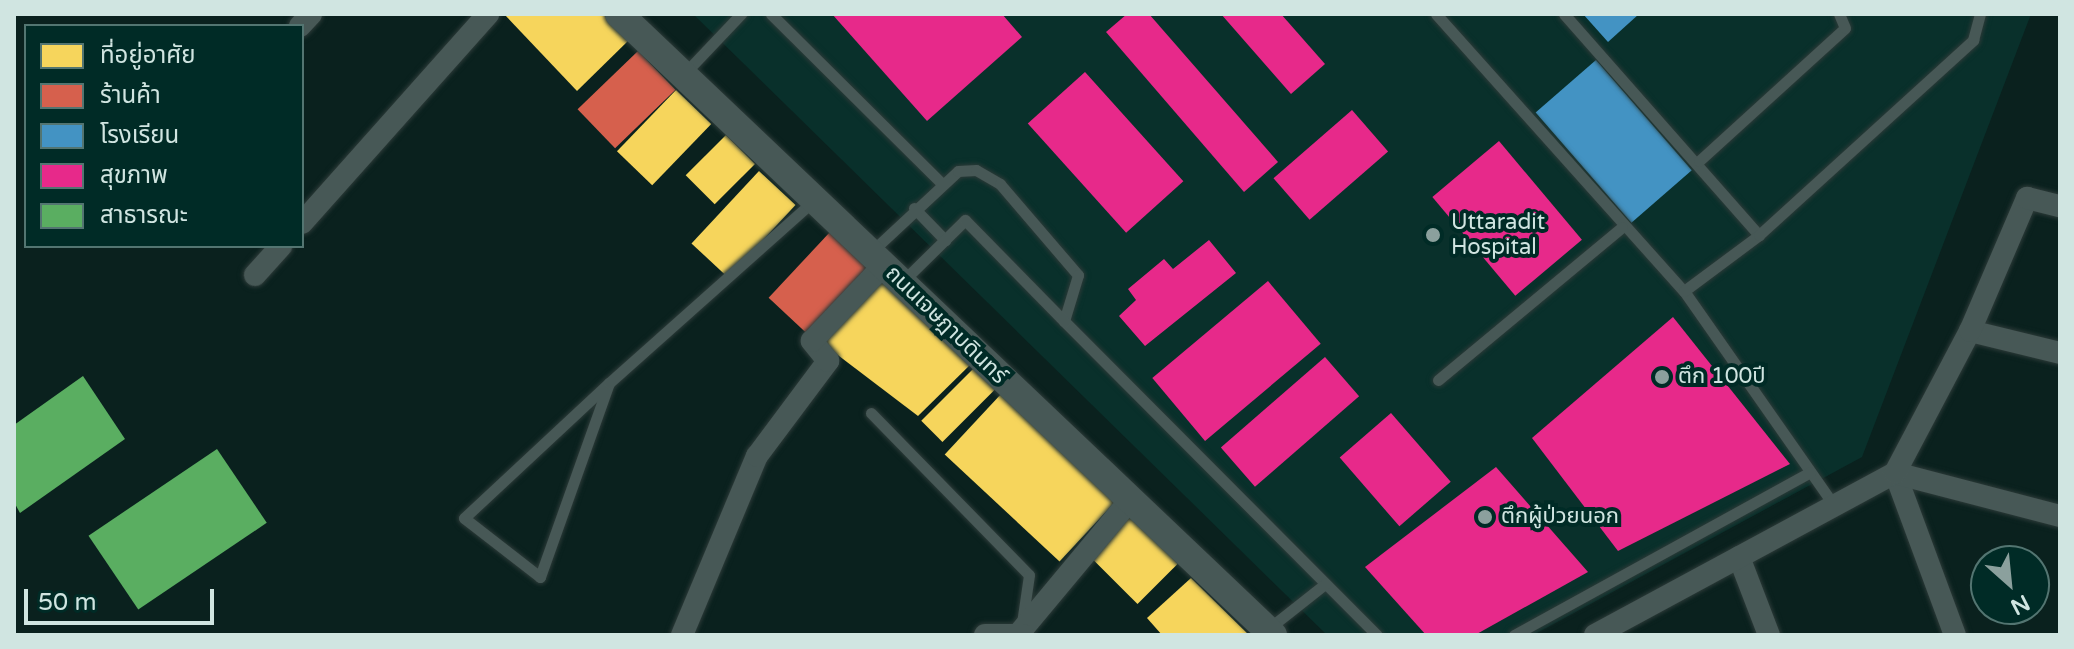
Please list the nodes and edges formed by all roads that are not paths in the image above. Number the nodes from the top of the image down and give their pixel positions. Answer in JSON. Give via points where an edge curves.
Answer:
{"nodes":[{"id":1,"x":488,"y":14,"type":"edge"},
{"id":2,"x":619,"y":14,"type":"edge"},
{"id":3,"x":741,"y":14,"type":"edge"},
{"id":4,"x":771,"y":14,"type":"edge"},
{"id":5,"x":1436,"y":14,"type":"edge"},
{"id":6,"x":1564,"y":14,"type":"edge"},
{"id":7,"x":1839,"y":14,"type":"edge"},
{"id":8,"x":1980,"y":14,"type":"edge"},
{"id":9,"x":682,"y":76,"type":"junction"},
{"id":10,"x":1699,"y":161,"type":"junction"},
{"id":11,"x":940,"y":182,"type":"junction"},
{"id":12,"x":814,"y":200,"type":"junction"},
{"id":13,"x":2060,"y":206,"type":"edge"},
{"id":14,"x":914,"y":208,"type":"junction"},
{"id":15,"x":304,"y":221,"type":"edge"},
{"id":16,"x":1622,"y":227,"type":"junction"},
{"id":17,"x":1759,"y":235,"type":"junction"},
{"id":18,"x":945,"y":240,"type":"junction"},
{"id":19,"x":279,"y":248,"type":"edge"},
{"id":20,"x":885,"y":267,"type":"junction"},
{"id":21,"x":255,"y":275,"type":"dead end"},
{"id":22,"x":1684,"y":291,"type":"junction"},
{"id":23,"x":1064,"y":321,"type":"junction"},
{"id":24,"x":1970,"y":331,"type":"junction"},
{"id":25,"x":2060,"y":353,"type":"edge"},
{"id":26,"x":1438,"y":380,"type":"dead end"},
{"id":27,"x":609,"y":383,"type":"junction"},
{"id":28,"x":871,"y":413,"type":"dead end"},
{"id":29,"x":1810,"y":472,"type":"junction"},
{"id":30,"x":1895,"y":473,"type":"junction"},
{"id":31,"x":1130,"y":500,"type":"junction"},
{"id":32,"x":1834,"y":505,"type":"junction"},
{"id":33,"x":2060,"y":516,"type":"edge"},
{"id":34,"x":1739,"y":557,"type":"junction"},
{"id":35,"x":1325,"y":584,"type":"junction"},
{"id":36,"x":1270,"y":632,"type":"edge"},
{"id":37,"x":1022,"y":633,"type":"edge"},
{"id":38,"x":682,"y":635,"type":"edge"},
{"id":39,"x":985,"y":635,"type":"edge"},
{"id":40,"x":1377,"y":635,"type":"edge"},
{"id":41,"x":1514,"y":635,"type":"edge"},
{"id":42,"x":1595,"y":635,"type":"edge"},
{"id":43,"x":1769,"y":635,"type":"edge"},
{"id":44,"x":1955,"y":635,"type":"edge"}],
"edges":[{"from":1,"to":15,"type":"street"},
{"from":2,"to":9,"type":"street","name":"ถนนเจษฎาบดินทร์"},
{"from":3,"to":9,"type":"lane"},
{"from":4,"to":11,"type":"lane"},
{"from":5,"to":16,"type":"lane"},
{"from":6,"to":10,"type":"lane"},
{"from":7,"to":10,"type":"lane","via":[[1845,28]]},
{"from":8,"to":17,"type":"lane","via":[[1973,40]]},
{"from":9,"to":12,"type":"street","name":"ถนนเจษฎาบดินทร์"},
{"from":10,"to":17,"type":"lane"},
{"from":11,"to":14,"type":"lane"},
{"from":11,"to":23,"type":"lane","via":[[976,170],[1000,184],[1067,256],[1078,275]]},
{"from":12,"to":20,"type":"street","name":"ถนนเจษฎาบดินทร์"},
{"from":12,"to":27,"type":"lane"},
{"from":13,"to":24,"type":"street","via":[[2027,198]]},
{"from":14,"to":18,"type":"lane"},
{"from":14,"to":20,"type":"lane"},
{"from":16,"to":22,"type":"lane"},
{"from":16,"to":26,"type":"lane"},
{"from":17,"to":22,"type":"lane"},
{"from":18,"to":20,"type":"lane"},
{"from":18,"to":23,"type":"lane","via":[[965,220]]},
{"from":19,"to":21,"type":"street"},
{"from":20,"to":31,"type":"street","name":"ถนนเจษฎาบดินทร์"},
{"from":20,"to":38,"type":"street","via":[[812,341],[828,361],[757,456]]},
{"from":22,"to":29,"type":"lane"},
{"from":23,"to":35,"type":"lane"},
{"from":24,"to":25,"type":"street"},
{"from":24,"to":30,"type":"street"},
{"from":27,"to":27,"type":"lane","via":[[464,518],[540,577],[604,398]]},
{"from":28,"to":37,"type":"lane","via":[[1029,575]]},
{"from":29,"to":32,"type":"lane"},
{"from":29,"to":41,"type":"lane"},
{"from":30,"to":32,"type":"street"},
{"from":30,"to":33,"type":"street"},
{"from":30,"to":44,"type":"street"},
{"from":31,"to":36,"type":"street","name":"ถนนเจษฎาบดินทร์"},
{"from":31,"to":37,"type":"street"},
{"from":32,"to":34,"type":"street"},
{"from":34,"to":42,"type":"street"},
{"from":34,"to":43,"type":"street"},
{"from":35,"to":36,"type":"lane"},
{"from":35,"to":40,"type":"lane"},
{"from":37,"to":39,"type":"street"}]}
